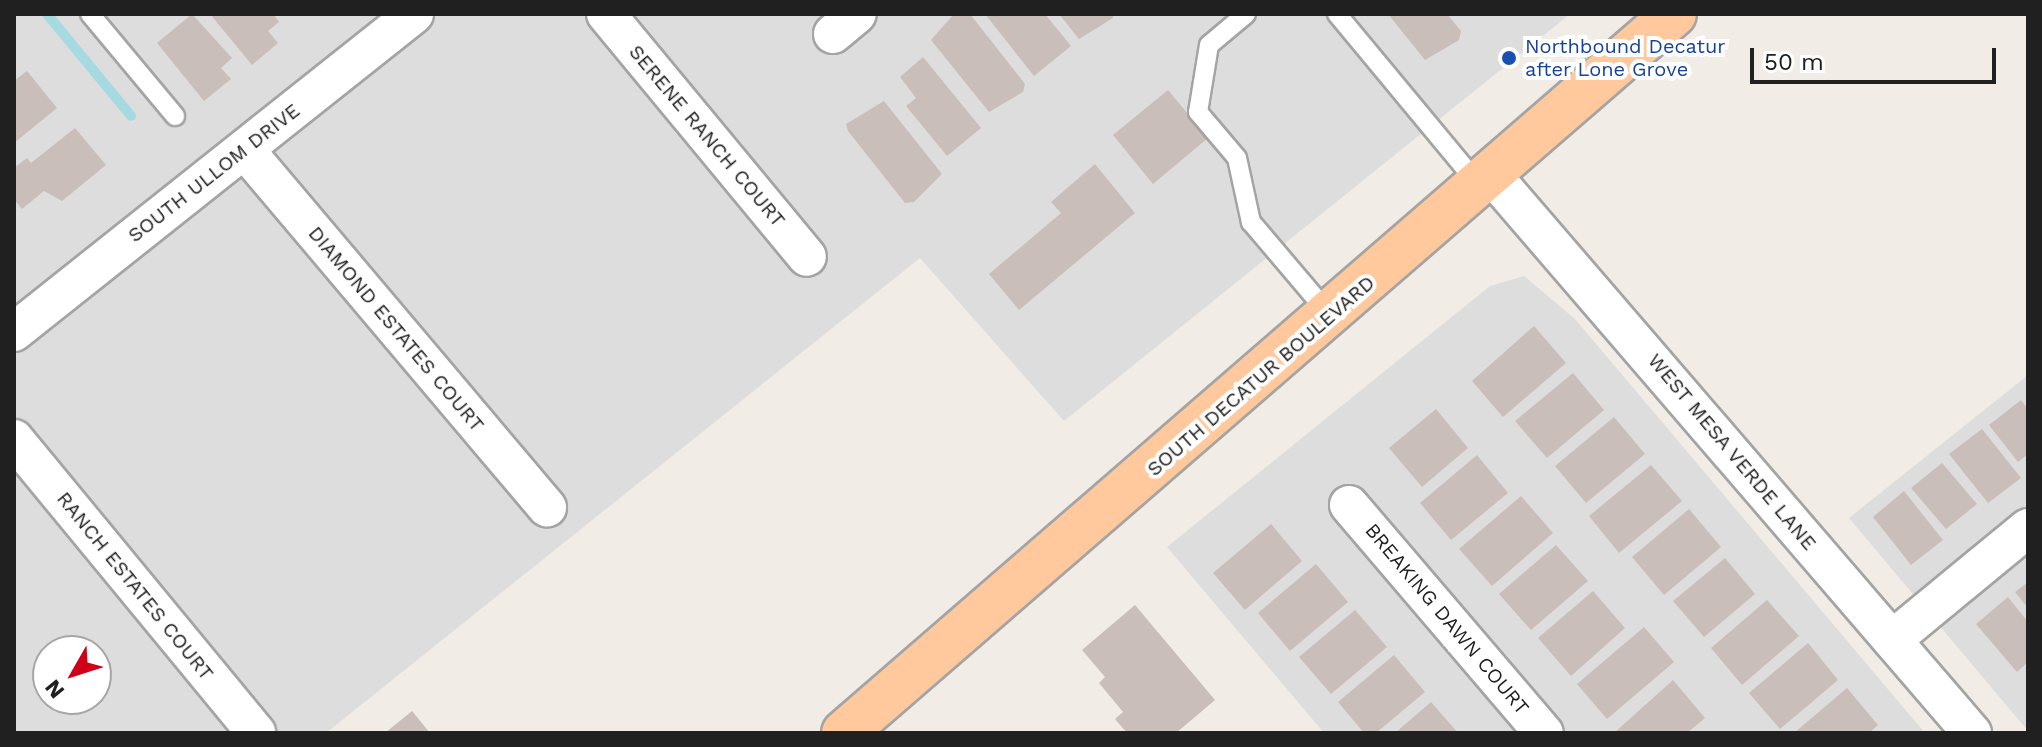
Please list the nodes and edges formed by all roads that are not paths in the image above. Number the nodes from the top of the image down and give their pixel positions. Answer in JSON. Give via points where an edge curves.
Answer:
{"nodes":[{"id":1,"x":90,"y":14,"type":"edge"},
{"id":2,"x":414,"y":14,"type":"edge"},
{"id":3,"x":606,"y":14,"type":"edge"},
{"id":4,"x":1246,"y":14,"type":"edge"},
{"id":5,"x":1337,"y":14,"type":"edge"},
{"id":6,"x":1674,"y":14,"type":"edge"},
{"id":7,"x":175,"y":116,"type":"dead end"},
{"id":8,"x":245,"y":150,"type":"junction"},
{"id":9,"x":1485,"y":180,"type":"junction"},
{"id":10,"x":807,"y":257,"type":"dead end"},
{"id":11,"x":1331,"y":317,"type":"junction"},
{"id":12,"x":18,"y":321,"type":"edge"},
{"id":13,"x":14,"y":439,"type":"edge"},
{"id":14,"x":1349,"y":505,"type":"dead end"},
{"id":15,"x":547,"y":508,"type":"dead end"},
{"id":16,"x":2028,"y":528,"type":"edge"},
{"id":17,"x":1892,"y":640,"type":"junction"},
{"id":18,"x":256,"y":733,"type":"edge"},
{"id":19,"x":844,"y":733,"type":"edge"},
{"id":20,"x":1544,"y":733,"type":"edge"},
{"id":21,"x":1972,"y":733,"type":"edge"}],
"edges":[{"from":1,"to":7,"type":"lane"},
{"from":2,"to":8,"type":"street","name":"SOUTH ULLOM DRIVE"},
{"from":3,"to":10,"type":"street","name":"SERENE RANCH COURT"},
{"from":4,"to":11,"type":"lane","via":[[1209,45],[1198,112],[1237,158],[1251,222]]},
{"from":5,"to":9,"type":"lane"},
{"from":6,"to":9,"type":"main road","name":"SOUTH DECATUR BOULEVARD"},
{"from":8,"to":12,"type":"street","name":"SOUTH ULLOM DRIVE"},
{"from":8,"to":15,"type":"street","name":"DIAMOND ESTATES COURT"},
{"from":9,"to":11,"type":"main road","name":"SOUTH DECATUR BOULEVARD"},
{"from":9,"to":17,"type":"street","name":"WEST MESA VERDE LANE"},
{"from":11,"to":19,"type":"main road","name":"SOUTH DECATUR BOULEVARD"},
{"from":13,"to":18,"type":"street","name":"RANCH ESTATES COURT"},
{"from":14,"to":20,"type":"street","name":"BREAKING DAWN COURT"},
{"from":16,"to":17,"type":"street"},
{"from":17,"to":21,"type":"street","name":"WEST MESA VERDE LANE"}]}
